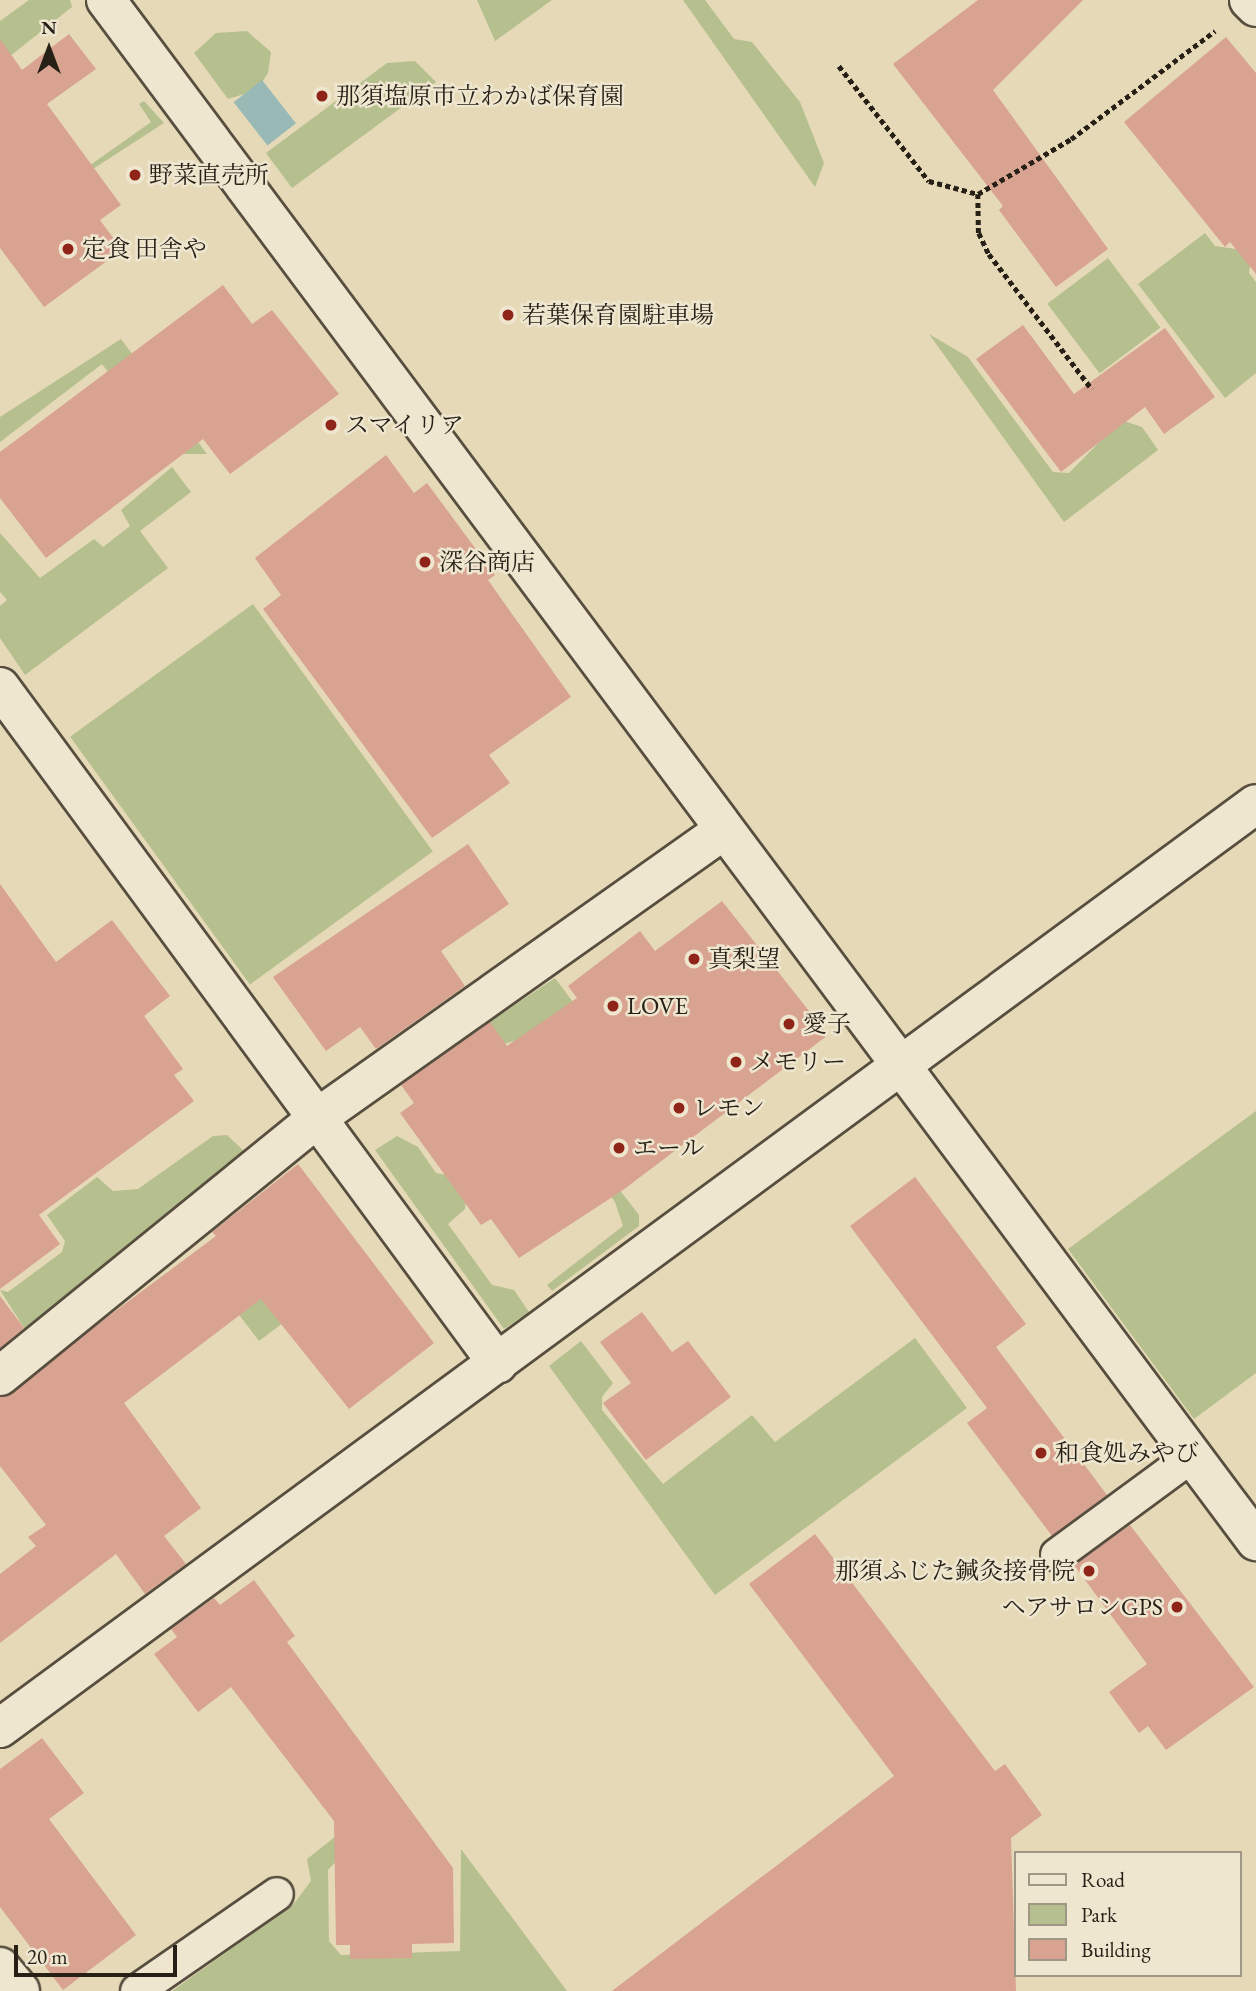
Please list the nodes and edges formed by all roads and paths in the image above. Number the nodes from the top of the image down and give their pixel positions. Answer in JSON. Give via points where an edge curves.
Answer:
{"nodes":[{"id":1,"x":106,"y":0,"type":"edge"},
{"id":2,"x":1252,"y":3,"type":"edge"},
{"id":3,"x":839,"y":66,"type":"dead end"},
{"id":4,"x":978,"y":194,"type":"junction"},
{"id":5,"x":1092,"y":389,"type":"dead end"},
{"id":6,"x":0,"y":687,"type":"edge"},
{"id":7,"x":1256,"y":804,"type":"edge"},
{"id":8,"x":722,"y":831,"type":"junction"},
{"id":9,"x":900,"y":1066,"type":"junction"},
{"id":10,"x":317,"y":1118,"type":"junction"},
{"id":11,"x":498,"y":1364,"type":"junction"},
{"id":12,"x":0,"y":1377,"type":"edge"},
{"id":13,"x":1192,"y":1456,"type":"junction"},
{"id":14,"x":1256,"y":1541,"type":"edge"},
{"id":15,"x":1057,"y":1555,"type":"dead end"},
{"id":16,"x":0,"y":1728,"type":"edge"},
{"id":17,"x":277,"y":1894,"type":"dead end"},
{"id":18,"x":0,"y":1967,"type":"edge"},
{"id":19,"x":20,"y":1991,"type":"edge"},
{"id":20,"x":137,"y":1991,"type":"edge"}],
"edges":[{"from":1,"to":8,"type":"street"},
{"from":2,"to":4,"type":"path","via":[[1071,139]]},
{"from":3,"to":4,"type":"path","via":[[929,181]]},
{"from":4,"to":5,"type":"path","via":[[979,233],[989,254]]},
{"from":6,"to":10,"type":"street"},
{"from":7,"to":9,"type":"street"},
{"from":8,"to":9,"type":"street"},
{"from":8,"to":10,"type":"street"},
{"from":9,"to":11,"type":"street"},
{"from":9,"to":13,"type":"street"},
{"from":10,"to":11,"type":"street"},
{"from":10,"to":12,"type":"street"},
{"from":11,"to":16,"type":"street"},
{"from":13,"to":14,"type":"street"},
{"from":13,"to":15,"type":"lane"},
{"from":17,"to":20,"type":"lane"},
{"from":18,"to":19,"type":"street"}]}
